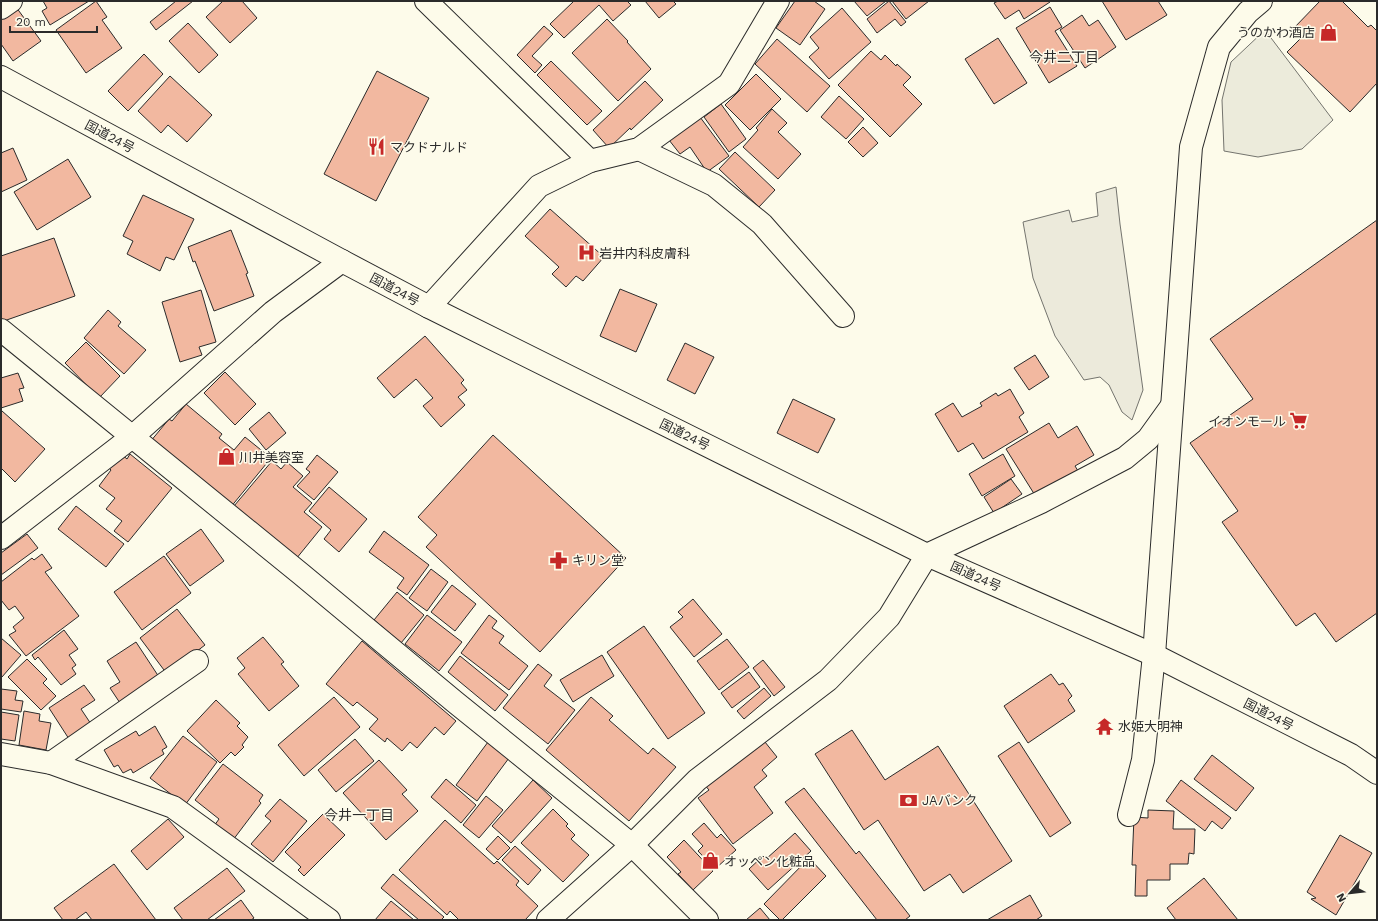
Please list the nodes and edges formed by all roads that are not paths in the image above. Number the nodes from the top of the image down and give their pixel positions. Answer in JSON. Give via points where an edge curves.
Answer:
{"nodes":[{"id":1,"x":11,"y":1,"type":"edge"},
{"id":2,"x":426,"y":1,"type":"edge"},
{"id":3,"x":778,"y":1,"type":"edge"},
{"id":4,"x":1261,"y":1,"type":"edge"},
{"id":5,"x":1,"y":8,"type":"edge"},
{"id":6,"x":1,"y":77,"type":"edge"},
{"id":7,"x":639,"y":149,"type":"junction"},
{"id":8,"x":590,"y":161,"type":"junction"},
{"id":9,"x":342,"y":261,"type":"junction"},
{"id":10,"x":429,"y":307,"type":"junction"},
{"id":11,"x":843,"y":316,"type":"dead end"},
{"id":12,"x":1,"y":330,"type":"edge"},
{"id":13,"x":1172,"y":407,"type":"junction"},
{"id":14,"x":132,"y":437,"type":"junction"},
{"id":15,"x":1,"y":538,"type":"edge"},
{"id":16,"x":927,"y":555,"type":"junction"},
{"id":17,"x":1154,"y":655,"type":"junction"},
{"id":18,"x":197,"y":661,"type":"dead end"},
{"id":19,"x":1,"y":754,"type":"edge"},
{"id":20,"x":51,"y":763,"type":"junction"},
{"id":21,"x":1377,"y":773,"type":"edge"},
{"id":22,"x":1129,"y":815,"type":"dead end"},
{"id":23,"x":632,"y":845,"type":"junction"},
{"id":24,"x":329,"y":920,"type":"edge"},
{"id":25,"x":548,"y":920,"type":"edge"},
{"id":26,"x":707,"y":920,"type":"edge"}],
"edges":[{"from":1,"to":5,"type":"main road"},
{"from":2,"to":8,"type":"main road"},
{"from":3,"to":7,"type":"main road","via":[[729,84]]},
{"from":4,"to":13,"type":"main road","via":[[1248,12],[1219,47],[1191,147]]},
{"from":6,"to":9,"type":"main road","name":"国道24号"},
{"from":7,"to":8,"type":"main road"},
{"from":7,"to":11,"type":"main road","via":[[714,185],[750,214],[762,224]]},
{"from":8,"to":10,"type":"main road","via":[[539,186]]},
{"from":9,"to":10,"type":"main road","name":"国道24号"},
{"from":9,"to":14,"type":"main road","via":[[273,312]]},
{"from":10,"to":16,"type":"main road","name":"国道24号"},
{"from":12,"to":14,"type":"main road"},
{"from":13,"to":16,"type":"main road","via":[[1148,439],[1125,458],[1041,502]]},
{"from":13,"to":17,"type":"main road"},
{"from":14,"to":15,"type":"main road"},
{"from":14,"to":23,"type":"main road"},
{"from":16,"to":17,"type":"main road","name":"国道24号"},
{"from":16,"to":23,"type":"main road","via":[[889,617],[828,680],[697,780]]},
{"from":17,"to":21,"type":"main road","name":"国道24号","via":[[1351,755]]},
{"from":17,"to":22,"type":"main road","via":[[1143,760]]},
{"from":18,"to":20,"type":"main road"},
{"from":19,"to":20,"type":"main road"},
{"from":20,"to":24,"type":"main road","via":[[172,807]]},
{"from":23,"to":25,"type":"main road"},
{"from":23,"to":26,"type":"main road"}]}
